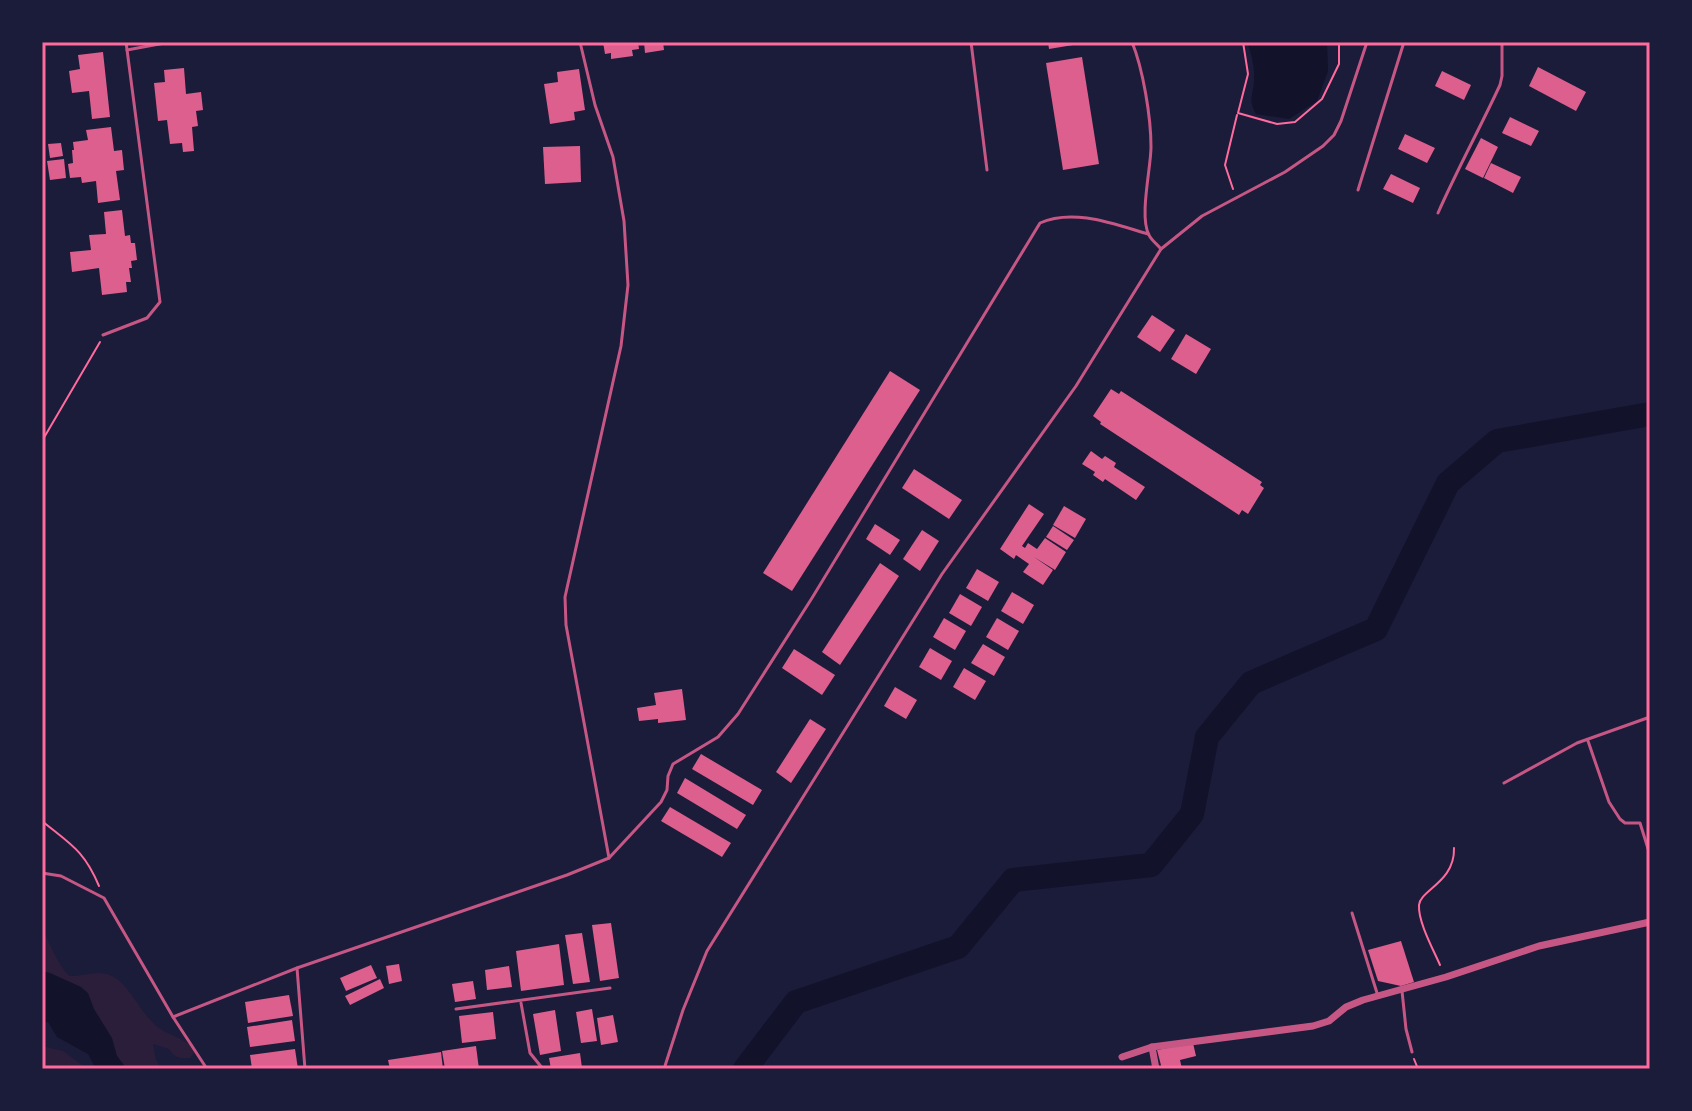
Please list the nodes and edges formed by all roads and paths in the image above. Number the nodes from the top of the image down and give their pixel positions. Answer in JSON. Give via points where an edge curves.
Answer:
{"nodes":[{"id":1,"x":126,"y":42,"type":"edge"},
{"id":2,"x":170,"y":42,"type":"edge"},
{"id":3,"x":580,"y":42,"type":"edge"},
{"id":4,"x":971,"y":42,"type":"edge"},
{"id":5,"x":1132,"y":42,"type":"edge"},
{"id":6,"x":1243,"y":42,"type":"edge"},
{"id":7,"x":1339,"y":42,"type":"edge"},
{"id":8,"x":1367,"y":42,"type":"edge"},
{"id":9,"x":1404,"y":42,"type":"edge"},
{"id":10,"x":1502,"y":42,"type":"edge"},
{"id":11,"x":127,"y":50,"type":"junction"},
{"id":12,"x":1238,"y":113,"type":"junction"},
{"id":13,"x":987,"y":170,"type":"dead end"},
{"id":14,"x":1358,"y":190,"type":"dead end"},
{"id":15,"x":1235,"y":198,"type":"junction"},
{"id":16,"x":1438,"y":213,"type":"dead end"},
{"id":17,"x":1148,"y":234,"type":"junction"},
{"id":18,"x":1161,"y":249,"type":"junction"},
{"id":19,"x":103,"y":335,"type":"joint"},
{"id":20,"x":42,"y":441,"type":"edge"},
{"id":21,"x":1650,"y":717,"type":"edge"},
{"id":22,"x":1587,"y":739,"type":"junction"},
{"id":23,"x":1504,"y":783,"type":"dead end"},
{"id":24,"x":42,"y":821,"type":"edge"},
{"id":25,"x":1454,"y":848,"type":"dead end"},
{"id":26,"x":1650,"y":855,"type":"edge"},
{"id":27,"x":609,"y":858,"type":"junction"},
{"id":28,"x":42,"y":873,"type":"edge"},
{"id":29,"x":104,"y":898,"type":"junction"},
{"id":30,"x":1352,"y":913,"type":"dead end"},
{"id":31,"x":1650,"y":922,"type":"edge"},
{"id":32,"x":297,"y":968,"type":"junction"},
{"id":33,"x":1446,"y":977,"type":"junction"},
{"id":34,"x":610,"y":988,"type":"dead end"},
{"id":35,"x":1402,"y":991,"type":"junction"},
{"id":36,"x":1378,"y":997,"type":"junction"},
{"id":37,"x":521,"y":1001,"type":"junction"},
{"id":38,"x":456,"y":1009,"type":"dead end"},
{"id":39,"x":173,"y":1017,"type":"junction"},
{"id":40,"x":1152,"y":1047,"type":"junction"},
{"id":41,"x":1412,"y":1052,"type":"dead end"},
{"id":42,"x":1122,"y":1057,"type":"dead end"},
{"id":43,"x":207,"y":1069,"type":"edge"},
{"id":44,"x":305,"y":1069,"type":"edge"},
{"id":45,"x":543,"y":1069,"type":"edge"},
{"id":46,"x":664,"y":1069,"type":"edge"},
{"id":47,"x":1156,"y":1069,"type":"edge"}],
"edges":[{"from":1,"to":11,"type":"lane"},
{"from":2,"to":11,"type":"lane"},
{"from":3,"to":27,"type":"lane","via":[[613,157],[628,285],[621,346],[565,597]]},
{"from":4,"to":13,"type":"lane"},
{"from":5,"to":17,"type":"lane","via":[[1151,147],[1145,202]]},
{"from":6,"to":12,"type":"path","via":[[1248,74]]},
{"from":7,"to":12,"type":"path","via":[[1339,64],[1322,99],[1295,122],[1277,124]]},
{"from":8,"to":15,"type":"lane","via":[[1334,135],[1285,172]]},
{"from":9,"to":14,"type":"lane"},
{"from":10,"to":16,"type":"lane","via":[[1500,85]]},
{"from":11,"to":19,"type":"lane","via":[[160,302],[147,318]]},
{"from":12,"to":15,"type":"path","via":[[1225,165]]},
{"from":15,"to":18,"type":"lane"},
{"from":17,"to":18,"type":"lane"},
{"from":17,"to":27,"type":"lane","via":[[1071,216],[1040,223],[738,714],[718,737],[673,764],[661,802]]},
{"from":18,"to":46,"type":"lane","via":[[1076,386],[942,574],[707,951]]},
{"from":19,"to":20,"type":"path"},
{"from":21,"to":22,"type":"lane"},
{"from":22,"to":23,"type":"lane"},
{"from":22,"to":26,"type":"lane","via":[[1614,812],[1625,823],[1640,823]]},
{"from":24,"to":29,"type":"path","via":[[90,864]]},
{"from":25,"to":33,"type":"path","via":[[1445,876],[1419,905]]},
{"from":27,"to":32,"type":"lane"},
{"from":28,"to":29,"type":"lane","via":[[61,876]]},
{"from":29,"to":39,"type":"lane"},
{"from":30,"to":36,"type":"lane"},
{"from":31,"to":33,"type":"street","via":[[1539,946]]},
{"from":32,"to":39,"type":"lane"},
{"from":32,"to":44,"type":"lane"},
{"from":33,"to":35,"type":"street"},
{"from":34,"to":37,"type":"lane"},
{"from":35,"to":36,"type":"street"},
{"from":35,"to":41,"type":"lane"},
{"from":36,"to":40,"type":"street","via":[[1313,1026]]},
{"from":37,"to":38,"type":"lane"},
{"from":37,"to":45,"type":"lane","via":[[530,1053]]},
{"from":39,"to":43,"type":"lane"},
{"from":40,"to":42,"type":"street"},
{"from":40,"to":47,"type":"street"}]}
